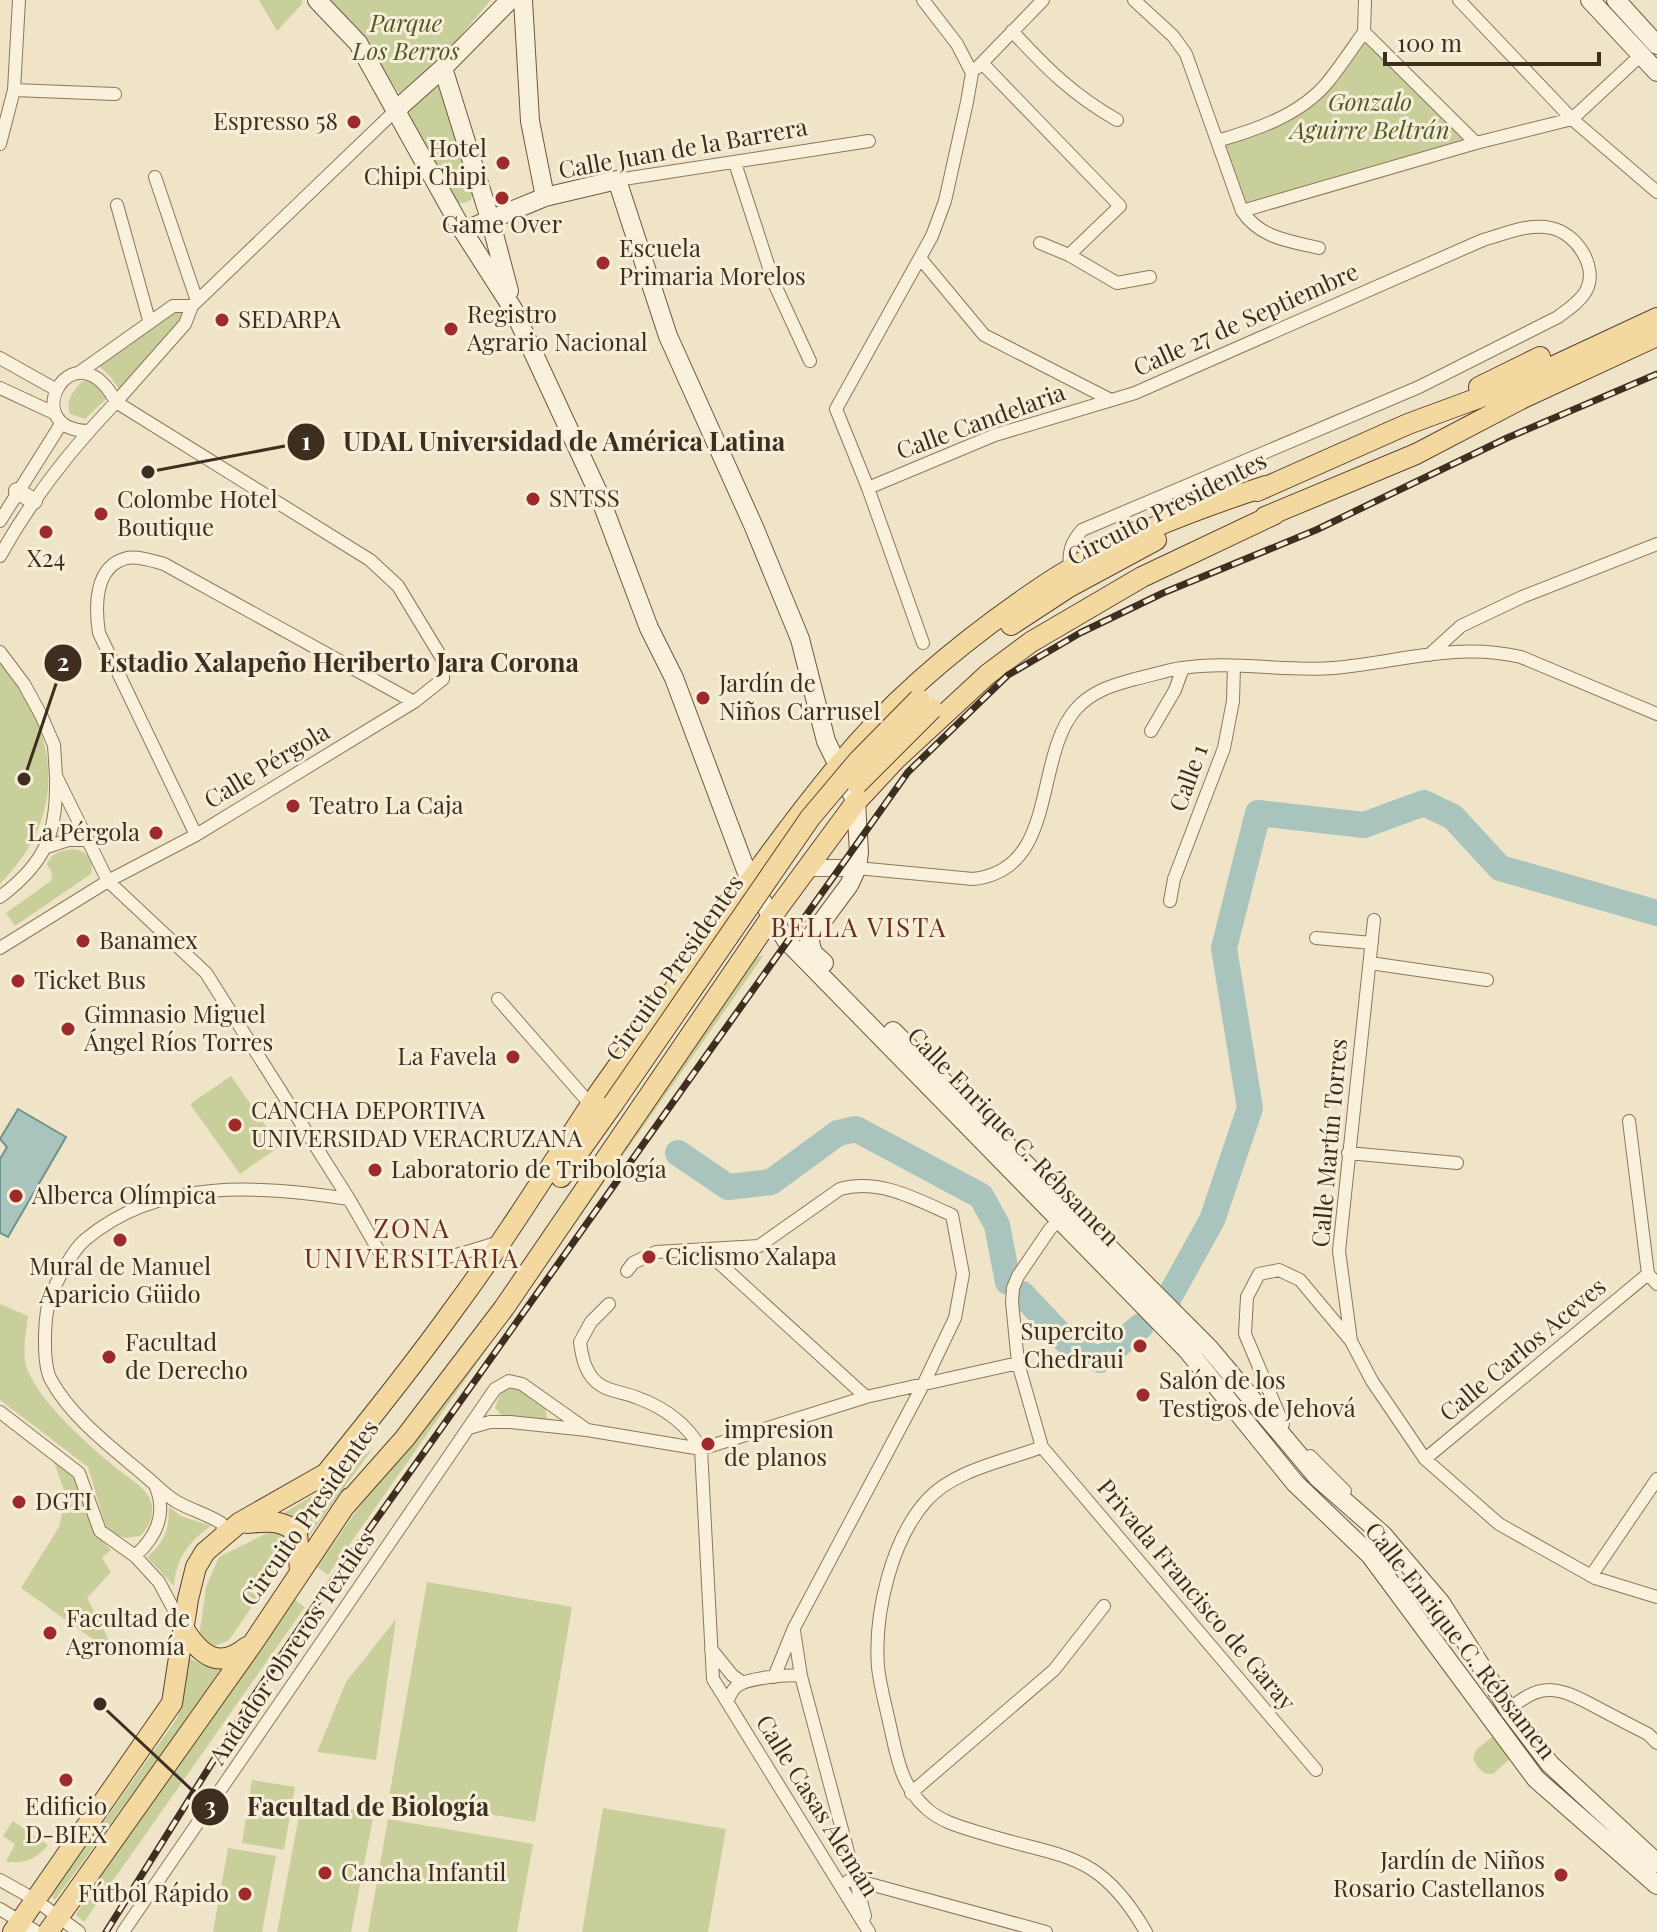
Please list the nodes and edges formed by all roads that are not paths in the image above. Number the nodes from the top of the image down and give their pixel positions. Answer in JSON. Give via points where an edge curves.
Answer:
{"nodes":[{"id":1,"x":19,"y":0,"type":"edge"},
{"id":2,"x":317,"y":0,"type":"edge"},
{"id":3,"x":510,"y":0,"type":"edge"},
{"id":4,"x":523,"y":0,"type":"edge"},
{"id":5,"x":923,"y":0,"type":"edge"},
{"id":6,"x":1043,"y":0,"type":"edge"},
{"id":7,"x":1134,"y":0,"type":"edge"},
{"id":8,"x":1365,"y":0,"type":"edge"},
{"id":9,"x":1459,"y":0,"type":"edge"},
{"id":10,"x":1590,"y":0,"type":"edge"},
{"id":11,"x":1616,"y":0,"type":"edge"},
{"id":12,"x":1012,"y":31,"type":"junction"},
{"id":13,"x":1364,"y":32,"type":"junction"},
{"id":14,"x":1649,"y":50,"type":"edge"},
{"id":15,"x":982,"y":63,"type":"junction"},
{"id":16,"x":443,"y":68,"type":"junction"},
{"id":17,"x":1657,"y":72,"type":"edge"},
{"id":18,"x":972,"y":73,"type":"junction"},
{"id":19,"x":14,"y":90,"type":"junction"},
{"id":20,"x":115,"y":94,"type":"dead end"},
{"id":21,"x":396,"y":110,"type":"junction"},
{"id":22,"x":1572,"y":119,"type":"junction"},
{"id":23,"x":1117,"y":120,"type":"dead end"},
{"id":24,"x":869,"y":141,"type":"dead end"},
{"id":25,"x":1217,"y":141,"type":"junction"},
{"id":26,"x":1476,"y":143,"type":"junction"},
{"id":27,"x":0,"y":144,"type":"edge"},
{"id":28,"x":735,"y":163,"type":"junction"},
{"id":29,"x":155,"y":177,"type":"dead end"},
{"id":30,"x":617,"y":180,"type":"junction"},
{"id":31,"x":1657,"y":192,"type":"edge"},
{"id":32,"x":545,"y":197,"type":"junction"},
{"id":33,"x":117,"y":205,"type":"dead end"},
{"id":34,"x":1242,"y":211,"type":"junction"},
{"id":35,"x":490,"y":219,"type":"junction"},
{"id":36,"x":463,"y":231,"type":"junction"},
{"id":37,"x":1040,"y":243,"type":"dead end"},
{"id":38,"x":1319,"y":248,"type":"dead end"},
{"id":39,"x":1069,"y":255,"type":"junction"},
{"id":40,"x":920,"y":258,"type":"junction"},
{"id":41,"x":1150,"y":277,"type":"dead end"},
{"id":42,"x":195,"y":304,"type":"junction"},
{"id":43,"x":1657,"y":305,"type":"edge"},
{"id":44,"x":513,"y":309,"type":"junction"},
{"id":45,"x":1657,"y":318,"type":"edge"},
{"id":46,"x":149,"y":320,"type":"junction"},
{"id":47,"x":1657,"y":336,"type":"edge"},
{"id":48,"x":1657,"y":349,"type":"edge"},
{"id":49,"x":0,"y":358,"type":"edge"},
{"id":50,"x":810,"y":361,"type":"dead end"},
{"id":51,"x":80,"y":372,"type":"junction"},
{"id":52,"x":0,"y":388,"type":"edge"},
{"id":53,"x":55,"y":389,"type":"junction"},
{"id":54,"x":1111,"y":400,"type":"junction"},
{"id":55,"x":116,"y":402,"type":"junction"},
{"id":56,"x":58,"y":418,"type":"junction"},
{"id":57,"x":1408,"y":424,"type":"junction"},
{"id":58,"x":88,"y":431,"type":"junction"},
{"id":59,"x":1416,"y":454,"type":"junction"},
{"id":60,"x":1266,"y":486,"type":"junction"},
{"id":61,"x":868,"y":488,"type":"junction"},
{"id":62,"x":17,"y":491,"type":"junction"},
{"id":63,"x":34,"y":501,"type":"junction"},
{"id":64,"x":1275,"y":514,"type":"junction"},
{"id":65,"x":0,"y":521,"type":"edge"},
{"id":66,"x":1657,"y":544,"type":"edge"},
{"id":67,"x":0,"y":556,"type":"edge"},
{"id":68,"x":1070,"y":569,"type":"junction"},
{"id":69,"x":923,"y":643,"type":"dead end"},
{"id":70,"x":0,"y":652,"type":"edge"},
{"id":71,"x":1429,"y":655,"type":"junction"},
{"id":72,"x":1234,"y":667,"type":"junction"},
{"id":73,"x":1183,"y":668,"type":"junction"},
{"id":74,"x":414,"y":702,"type":"junction"},
{"id":75,"x":926,"y":704,"type":"junction"},
{"id":76,"x":1657,"y":714,"type":"edge"},
{"id":77,"x":869,"y":730,"type":"junction"},
{"id":78,"x":1151,"y":731,"type":"dead end"},
{"id":79,"x":896,"y":759,"type":"junction"},
{"id":80,"x":838,"y":765,"type":"junction"},
{"id":81,"x":56,"y":776,"type":"junction"},
{"id":82,"x":856,"y":802,"type":"junction"},
{"id":83,"x":196,"y":835,"type":"junction"},
{"id":84,"x":87,"y":840,"type":"junction"},
{"id":85,"x":47,"y":847,"type":"junction"},
{"id":86,"x":807,"y":868,"type":"junction"},
{"id":87,"x":857,"y":868,"type":"junction"},
{"id":88,"x":108,"y":881,"type":"junction"},
{"id":89,"x":750,"y":881,"type":"junction"},
{"id":90,"x":794,"y":887,"type":"junction"},
{"id":91,"x":0,"y":897,"type":"edge"},
{"id":92,"x":1170,"y":901,"type":"dead end"},
{"id":93,"x":772,"y":916,"type":"junction"},
{"id":94,"x":1374,"y":920,"type":"dead end"},
{"id":95,"x":1316,"y":938,"type":"dead end"},
{"id":96,"x":1372,"y":943,"type":"junction"},
{"id":97,"x":0,"y":948,"type":"edge"},
{"id":98,"x":1370,"y":963,"type":"junction"},
{"id":99,"x":1487,"y":980,"type":"dead end"},
{"id":100,"x":498,"y":999,"type":"dead end"},
{"id":101,"x":662,"y":1006,"type":"junction"},
{"id":102,"x":693,"y":1029,"type":"junction"},
{"id":103,"x":630,"y":1050,"type":"junction"},
{"id":104,"x":662,"y":1075,"type":"junction"},
{"id":105,"x":591,"y":1105,"type":"junction"},
{"id":106,"x":1629,"y":1121,"type":"dead end"},
{"id":107,"x":1348,"y":1153,"type":"junction"},
{"id":108,"x":1457,"y":1163,"type":"dead end"},
{"id":109,"x":349,"y":1199,"type":"junction"},
{"id":110,"x":1066,"y":1214,"type":"junction"},
{"id":111,"x":502,"y":1241,"type":"junction"},
{"id":112,"x":705,"y":1250,"type":"junction"},
{"id":113,"x":627,"y":1271,"type":"dead end"},
{"id":114,"x":1653,"y":1279,"type":"edge"},
{"id":115,"x":609,"y":1304,"type":"dead end"},
{"id":116,"x":1351,"y":1341,"type":"junction"},
{"id":117,"x":1018,"y":1363,"type":"junction"},
{"id":118,"x":923,"y":1385,"type":"junction"},
{"id":119,"x":866,"y":1397,"type":"junction"},
{"id":120,"x":0,"y":1412,"type":"edge"},
{"id":121,"x":1280,"y":1427,"type":"junction"},
{"id":122,"x":469,"y":1428,"type":"junction"},
{"id":123,"x":587,"y":1430,"type":"junction"},
{"id":124,"x":1042,"y":1447,"type":"junction"},
{"id":125,"x":701,"y":1449,"type":"junction"},
{"id":126,"x":1425,"y":1459,"type":"junction"},
{"id":127,"x":324,"y":1476,"type":"junction"},
{"id":128,"x":1657,"y":1479,"type":"edge"},
{"id":129,"x":155,"y":1484,"type":"junction"},
{"id":130,"x":344,"y":1507,"type":"junction"},
{"id":131,"x":232,"y":1529,"type":"junction"},
{"id":132,"x":135,"y":1556,"type":"junction"},
{"id":133,"x":300,"y":1570,"type":"junction"},
{"id":134,"x":1591,"y":1576,"type":"junction"},
{"id":135,"x":1657,"y":1597,"type":"edge"},
{"id":136,"x":1104,"y":1606,"type":"dead end"},
{"id":137,"x":794,"y":1628,"type":"junction"},
{"id":138,"x":184,"y":1629,"type":"junction"},
{"id":139,"x":253,"y":1643,"type":"junction"},
{"id":140,"x":711,"y":1649,"type":"junction"},
{"id":141,"x":801,"y":1676,"type":"junction"},
{"id":142,"x":774,"y":1677,"type":"junction"},
{"id":143,"x":743,"y":1683,"type":"junction"},
{"id":144,"x":727,"y":1702,"type":"junction"},
{"id":145,"x":1509,"y":1710,"type":"junction"},
{"id":146,"x":1657,"y":1743,"type":"edge"},
{"id":147,"x":1316,"y":1770,"type":"dead end"},
{"id":148,"x":911,"y":1793,"type":"junction"},
{"id":149,"x":1657,"y":1863,"type":"edge"},
{"id":150,"x":0,"y":1880,"type":"edge"},
{"id":151,"x":855,"y":1880,"type":"junction"},
{"id":152,"x":839,"y":1882,"type":"junction"},
{"id":153,"x":1657,"y":1885,"type":"edge"},
{"id":154,"x":34,"y":1899,"type":"junction"},
{"id":155,"x":0,"y":1909,"type":"edge"},
{"id":156,"x":54,"y":1924,"type":"edge"},
{"id":157,"x":23,"y":1928,"type":"edge"},
{"id":158,"x":79,"y":1932,"type":"edge"},
{"id":159,"x":123,"y":1932,"type":"edge"},
{"id":160,"x":869,"y":1932,"type":"edge"},
{"id":161,"x":1046,"y":1932,"type":"edge"},
{"id":162,"x":1146,"y":1932,"type":"edge"}],
"edges":[{"from":1,"to":19,"type":"street"},
{"from":2,"to":21,"type":"main road","name":"Calle Enrique C. Rébsamen","via":[[358,43]]},
{"from":3,"to":16,"type":"main road"},
{"from":4,"to":32,"type":"main road","via":[[530,121]]},
{"from":5,"to":18,"type":"street"},
{"from":6,"to":12,"type":"street"},
{"from":7,"to":25,"type":"street","via":[[1186,54]]},
{"from":8,"to":13,"type":"street"},
{"from":9,"to":22,"type":"street"},
{"from":10,"to":14,"type":"main road"},
{"from":11,"to":14,"type":"main road"},
{"from":12,"to":15,"type":"street"},
{"from":12,"to":23,"type":"street","via":[[1054,76]]},
{"from":13,"to":25,"type":"street","via":[[1325,85],[1293,111]]},
{"from":13,"to":26,"type":"street"},
{"from":14,"to":17,"type":"main road"},
{"from":14,"to":22,"type":"street"},
{"from":15,"to":18,"type":"street"},
{"from":15,"to":39,"type":"street","via":[[1120,206]]},
{"from":16,"to":21,"type":"main road"},
{"from":16,"to":35,"type":"main road","name":"Calle Enrique C. Rébsamen"},
{"from":18,"to":40,"type":"street","via":[[945,201]]},
{"from":19,"to":20,"type":"street"},
{"from":19,"to":27,"type":"street"},
{"from":21,"to":36,"type":"main road","name":"Calle Enrique C. Rébsamen"},
{"from":21,"to":42,"type":"street"},
{"from":22,"to":26,"type":"street"},
{"from":22,"to":31,"type":"street"},
{"from":24,"to":28,"type":"street","name":"Calle Juan de la Barrera"},
{"from":25,"to":34,"type":"street"},
{"from":26,"to":34,"type":"street"},
{"from":28,"to":30,"type":"street","name":"Calle Juan de la Barrera"},
{"from":28,"to":50,"type":"street","via":[[774,283]]},
{"from":29,"to":42,"type":"street"},
{"from":30,"to":32,"type":"main road","name":"Calle Juan de la Barrera"},
{"from":30,"to":80,"type":"main road","via":[[668,336],[800,639],[826,741]]},
{"from":32,"to":35,"type":"main road","name":"Calle Juan de la Barrera"},
{"from":33,"to":46,"type":"street"},
{"from":34,"to":38,"type":"street","via":[[1262,233]]},
{"from":35,"to":36,"type":"main road","name":"Calle Juan de la Barrera"},
{"from":35,"to":44,"type":"main road","name":"Calle Enrique C. Rébsamen"},
{"from":36,"to":44,"type":"main road","name":"Calle Enrique C. Rébsamen"},
{"from":37,"to":39,"type":"street"},
{"from":39,"to":41,"type":"street","via":[[1117,283]]},
{"from":40,"to":54,"type":"street","name":"Calle 27 de Septiembre","via":[[984,335]]},
{"from":40,"to":61,"type":"street","via":[[836,409]]},
{"from":42,"to":46,"type":"street","via":[[173,306]]},
{"from":42,"to":55,"type":"street","via":[[185,324]]},
{"from":43,"to":57,"type":"main road","via":[[1501,375]]},
{"from":44,"to":89,"type":"main road","name":"Calle Enrique C. Rébsamen","via":[[597,490]]},
{"from":45,"to":57,"type":"main road","name":"Circuito Presidentes","via":[[1511,386]]},
{"from":46,"to":51,"type":"street"},
{"from":47,"to":59,"type":"main road","name":"Circuito Presidentes"},
{"from":48,"to":59,"type":"main road"},
{"from":49,"to":53,"type":"street"},
{"from":51,"to":53,"type":"street"},
{"from":51,"to":55,"type":"street","via":[[96,376]]},
{"from":52,"to":56,"type":"street"},
{"from":53,"to":56,"type":"street","via":[[52,401]]},
{"from":54,"to":61,"type":"street","name":"Calle Candelaria","via":[[995,435]]},
{"from":54,"to":68,"type":"street","name":"Calle 27 de Septiembre","via":[[1483,240],[1530,227],[1553,228],[1571,237],[1589,269],[1588,288],[1558,317],[1419,387],[1082,530],[1068,553]]},
{"from":55,"to":58,"type":"street"},
{"from":55,"to":74,"type":"street","name":"Calle Pérgola","via":[[370,560],[398,586],[443,660],[443,679]]},
{"from":56,"to":58,"type":"street","via":[[74,431]]},
{"from":56,"to":62,"type":"street"},
{"from":57,"to":60,"type":"main road","name":"Circuito Presidentes"},
{"from":58,"to":63,"type":"street"},
{"from":59,"to":64,"type":"main road","name":"Circuito Presidentes"},
{"from":60,"to":68,"type":"main road","via":[[1194,510]]},
{"from":60,"to":75,"type":"main road","name":"Circuito Presidentes","via":[[1128,554],[1018,619]]},
{"from":61,"to":69,"type":"street"},
{"from":62,"to":63,"type":"street"},
{"from":62,"to":65,"type":"street"},
{"from":63,"to":67,"type":"street"},
{"from":64,"to":75,"type":"main road","name":"Circuito Presidentes","via":[[1208,535],[1076,599]]},
{"from":64,"to":79,"type":"main road","via":[[1142,577],[1031,642]]},
{"from":66,"to":71,"type":"street","via":[[1461,626]]},
{"from":68,"to":77,"type":"main road","via":[[961,647]]},
{"from":70,"to":81,"type":"street","via":[[41,715],[54,745]]},
{"from":71,"to":72,"type":"street","via":[[1333,668]]},
{"from":71,"to":76,"type":"street","via":[[1458,650],[1521,657]]},
{"from":72,"to":73,"type":"street"},
{"from":72,"to":92,"type":"street","name":"Calle 1","via":[[1224,748]]},
{"from":73,"to":78,"type":"street"},
{"from":73,"to":87,"type":"street","via":[[1110,685],[1076,709],[1063,729],[1035,828],[1005,871],[973,879]]},
{"from":74,"to":83,"type":"street","name":"Calle Pérgola"},
{"from":74,"to":83,"type":"street","via":[[164,564],[128,558],[115,564],[103,577],[97,596],[99,633]]},
{"from":75,"to":127,"type":"main road","name":"Circuito Presidentes","bridge":true,"via":[[858,761],[810,818],[433,1359],[356,1452]]},
{"from":75,"to":130,"type":"main road","name":"Circuito Presidentes","bridge":true,"via":[[821,826],[484,1315]]},
{"from":77,"to":79,"type":"main road","via":[[863,745],[867,758],[879,764]]},
{"from":77,"to":80,"type":"main road"},
{"from":79,"to":82,"type":"main road"},
{"from":80,"to":82,"type":"main road"},
{"from":80,"to":89,"type":"main road"},
{"from":81,"to":84,"type":"street"},
{"from":81,"to":85,"type":"street","via":[[57,811]]},
{"from":82,"to":86,"type":"main road"},
{"from":82,"to":87,"type":"main road"},
{"from":83,"to":88,"type":"street","name":"Calle Pérgola"},
{"from":84,"to":85,"type":"street"},
{"from":84,"to":88,"type":"street"},
{"from":85,"to":91,"type":"street","via":[[19,883]]},
{"from":86,"to":87,"type":"street"},
{"from":86,"to":90,"type":"main road"},
{"from":87,"to":110,"type":"main road","name":"Calle Enrique C. Rébsamen","via":[[809,939],[813,953]]},
{"from":88,"to":97,"type":"street","name":"Calle Pérgola"},
{"from":88,"to":109,"type":"street","via":[[206,973]]},
{"from":89,"to":90,"type":"main road","via":[[775,890]]},
{"from":89,"to":93,"type":"main road","name":"Calle Enrique C. Rébsamen"},
{"from":89,"to":101,"type":"main road"},
{"from":90,"to":93,"type":"main road"},
{"from":93,"to":102,"type":"main road"},
{"from":93,"to":110,"type":"main road","name":"Calle Enrique C. Rébsamen","via":[[793,948]]},
{"from":94,"to":96,"type":"street","name":"Calle Martín Torres"},
{"from":95,"to":96,"type":"street"},
{"from":96,"to":98,"type":"street","name":"Calle Martín Torres"},
{"from":98,"to":99,"type":"street"},
{"from":98,"to":107,"type":"street","name":"Calle Martín Torres"},
{"from":100,"to":105,"type":"street"},
{"from":101,"to":102,"type":"main road","via":[[669,1028]]},
{"from":101,"to":103,"type":"main road"},
{"from":102,"to":104,"type":"main road"},
{"from":103,"to":104,"type":"main road","via":[[654,1052]]},
{"from":103,"to":105,"type":"main road"},
{"from":104,"to":130,"type":"main road","via":[[504,1308],[405,1438]]},
{"from":105,"to":111,"type":"main road"},
{"from":106,"to":114,"type":"street"},
{"from":107,"to":108,"type":"street"},
{"from":107,"to":116,"type":"street","name":"Calle Martín Torres","via":[[1339,1251]]},
{"from":109,"to":111,"type":"street","via":[[384,1260],[435,1260]]},
{"from":109,"to":129,"type":"street","via":[[217,1189],[159,1198],[84,1240],[47,1307],[49,1376],[66,1404]]},
{"from":110,"to":117,"type":"street","via":[[1050,1229],[1013,1288]]},
{"from":110,"to":121,"type":"main road","name":"Calle Enrique C. Rébsamen","via":[[1209,1348]]},
{"from":110,"to":153,"type":"main road","name":"Calle Enrique C. Rébsamen","via":[[1188,1351],[1295,1483],[1370,1555],[1536,1779]]},
{"from":111,"to":127,"type":"main road"},
{"from":112,"to":113,"type":"street","via":[[656,1252]]},
{"from":112,"to":118,"type":"street","name":"Calle Casas Alemán","via":[[759,1246],[849,1187],[871,1184],[952,1215],[963,1274],[955,1318]]},
{"from":112,"to":119,"type":"street"},
{"from":114,"to":126,"type":"street","name":"Calle Carlos Aceves"},
{"from":115,"to":125,"type":"street","via":[[580,1342],[587,1371],[600,1386],[669,1414],[690,1429]]},
{"from":116,"to":121,"type":"street","via":[[1300,1280],[1279,1270],[1259,1274],[1247,1297],[1245,1334]]},
{"from":116,"to":126,"type":"street","name":"Calle Martín Torres"},
{"from":117,"to":118,"type":"street"},
{"from":117,"to":124,"type":"street"},
{"from":118,"to":119,"type":"street"},
{"from":118,"to":137,"type":"street","name":"Calle Casas Alemán"},
{"from":119,"to":125,"type":"street"},
{"from":120,"to":132,"type":"street","via":[[79,1473],[100,1531]]},
{"from":121,"to":145,"type":"main road","name":"Calle Enrique C. Rébsamen","via":[[1318,1478],[1383,1535],[1441,1603]]},
{"from":122,"to":123,"type":"street","via":[[510,1422]]},
{"from":122,"to":123,"type":"street","name":"Andador Obreros Textiles","via":[[495,1389],[509,1381],[522,1384]]},
{"from":122,"to":159,"type":"street","name":"Andador Obreros Textiles"},
{"from":123,"to":125,"type":"street"},
{"from":124,"to":147,"type":"street","name":"Privada Francisco de Garay"},
{"from":124,"to":148,"type":"street","via":[[940,1488],[917,1512],[886,1580],[878,1667],[897,1760]]},
{"from":125,"to":140,"type":"street","name":"Calle Casas Alemán"},
{"from":126,"to":134,"type":"street","name":"Calle Martín Torres","via":[[1499,1524]]},
{"from":127,"to":131,"type":"main road","name":"Circuito Presidentes"},
{"from":128,"to":134,"type":"street"},
{"from":129,"to":131,"type":"street","via":[[174,1500]]},
{"from":129,"to":132,"type":"street","via":[[161,1517],[151,1542]]},
{"from":130,"to":133,"type":"main road","name":"Circuito Presidentes"},
{"from":131,"to":133,"type":"main road","via":[[272,1521],[288,1525],[297,1533]]},
{"from":131,"to":138,"type":"main road","name":"Circuito Presidentes","via":[[196,1567]]},
{"from":132,"to":138,"type":"street","via":[[159,1582]]},
{"from":133,"to":139,"type":"main road","name":"Circuito Presidentes"},
{"from":134,"to":135,"type":"street","name":"Calle Martín Torres"},
{"from":136,"to":148,"type":"street","via":[[1054,1670]]},
{"from":137,"to":141,"type":"street"},
{"from":137,"to":142,"type":"street","name":"Calle Casas Alemán"},
{"from":138,"to":139,"type":"main road","via":[[197,1649],[213,1658],[234,1658]]},
{"from":138,"to":154,"type":"main road","name":"Circuito Presidentes","via":[[172,1703]]},
{"from":139,"to":156,"type":"main road","name":"Circuito Presidentes"},
{"from":140,"to":143,"type":"street"},
{"from":140,"to":144,"type":"street","name":"Calle Casas Alemán","via":[[713,1679]]},
{"from":141,"to":142,"type":"street","name":"Calle Casas Alemán"},
{"from":141,"to":151,"type":"street"},
{"from":142,"to":143,"type":"street","name":"Calle Casas Alemán"},
{"from":143,"to":144,"type":"street","name":"Calle Casas Alemán"},
{"from":144,"to":152,"type":"street","name":"Calle Casas Alemán"},
{"from":145,"to":146,"type":"street","via":[[1539,1690],[1564,1690]]},
{"from":145,"to":149,"type":"main road","name":"Calle Enrique C. Rébsamen","via":[[1550,1764]]},
{"from":148,"to":162,"type":"street","via":[[953,1825],[1091,1867],[1129,1903]]},
{"from":150,"to":154,"type":"street"},
{"from":151,"to":152,"type":"street"},
{"from":151,"to":160,"type":"street"},
{"from":151,"to":161,"type":"street"},
{"from":152,"to":160,"type":"street","name":"Calle Casas Alemán"},
{"from":154,"to":156,"type":"street"},
{"from":154,"to":157,"type":"main road","name":"Circuito Presidentes"},
{"from":155,"to":157,"type":"street"},
{"from":156,"to":158,"type":"street"}]}
